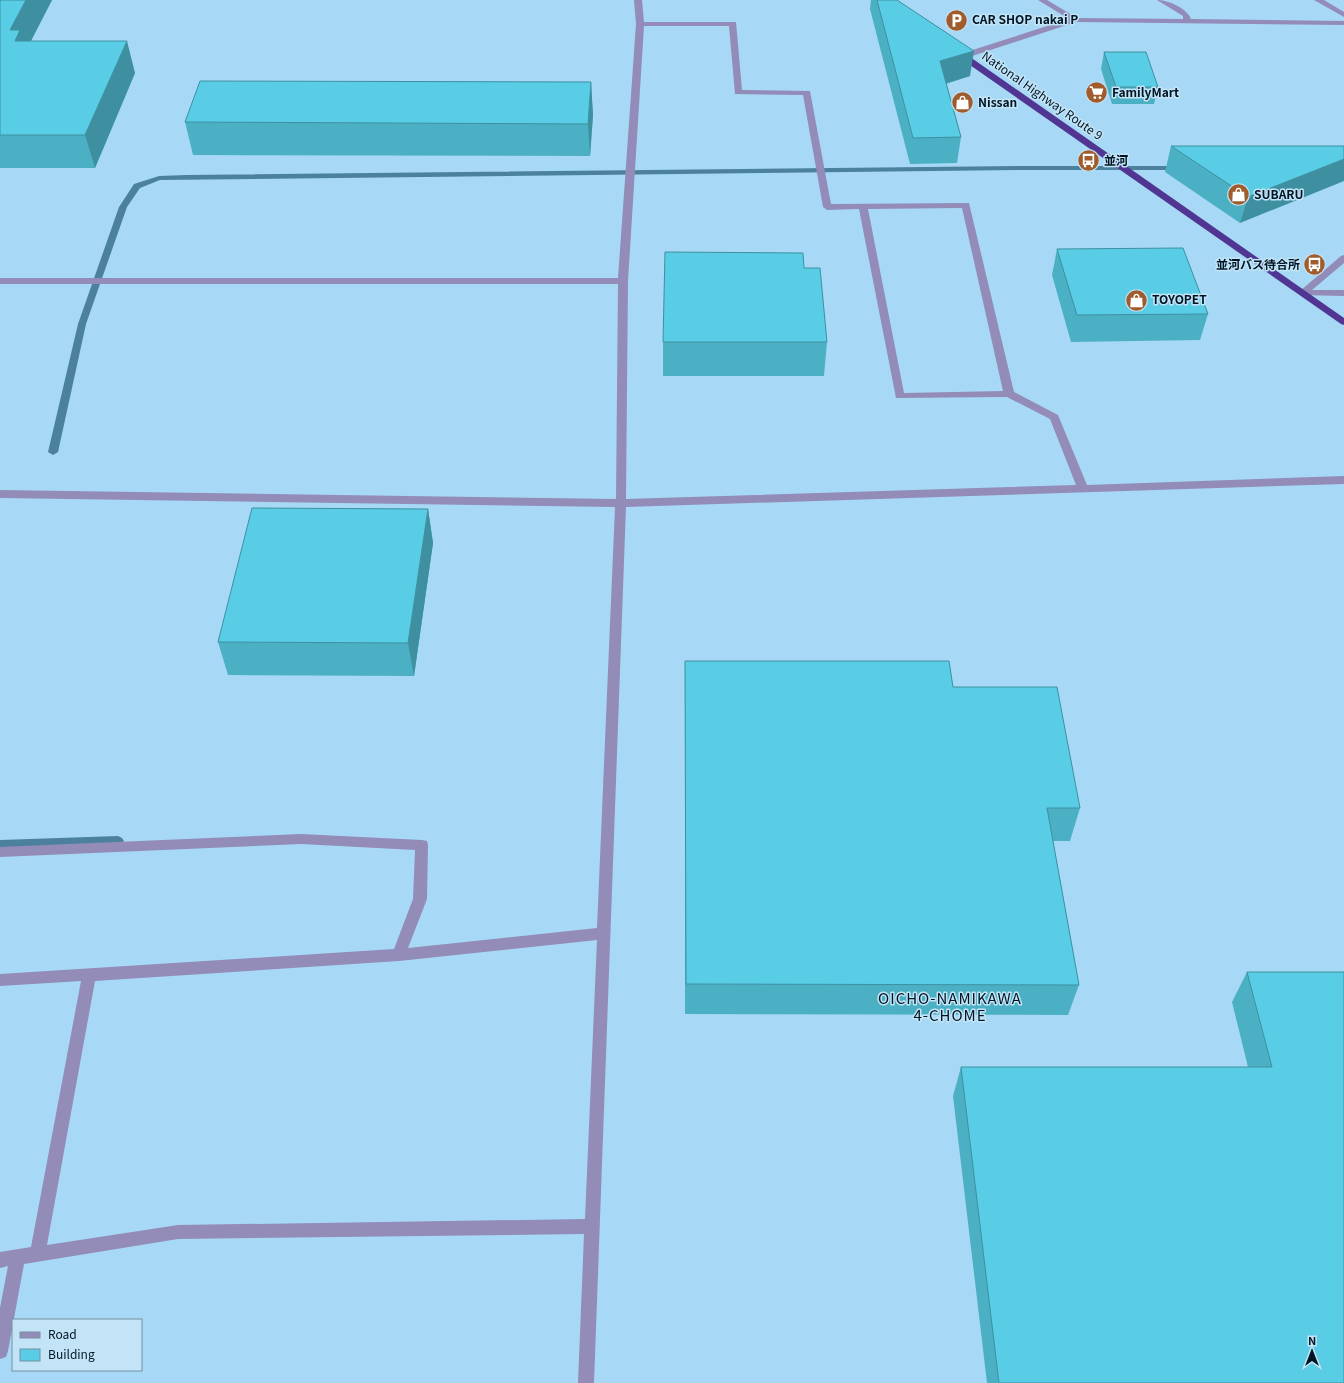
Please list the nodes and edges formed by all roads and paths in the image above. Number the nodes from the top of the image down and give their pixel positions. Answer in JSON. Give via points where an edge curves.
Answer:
{"nodes":[{"id":1,"x":638,"y":0,"type":"edge"},
{"id":2,"x":1042,"y":0,"type":"edge"},
{"id":3,"x":1161,"y":0,"type":"edge"},
{"id":4,"x":1318,"y":0,"type":"edge"},
{"id":5,"x":1344,"y":15,"type":"edge"},
{"id":6,"x":1075,"y":20,"type":"junction"},
{"id":7,"x":1188,"y":21,"type":"junction"},
{"id":8,"x":1344,"y":22,"type":"edge"},
{"id":9,"x":640,"y":24,"type":"junction"},
{"id":10,"x":951,"y":48,"type":"edge"},
{"id":11,"x":963,"y":56,"type":"junction"},
{"id":12,"x":863,"y":206,"type":"junction"},
{"id":13,"x":1344,"y":258,"type":"edge"},
{"id":14,"x":0,"y":281,"type":"edge"},
{"id":15,"x":623,"y":281,"type":"junction"},
{"id":16,"x":1303,"y":293,"type":"junction"},
{"id":17,"x":1344,"y":293,"type":"edge"},
{"id":18,"x":1344,"y":322,"type":"edge"},
{"id":19,"x":1009,"y":394,"type":"junction"},
{"id":20,"x":1344,"y":480,"type":"edge"},
{"id":21,"x":1083,"y":488,"type":"junction"},
{"id":22,"x":3,"y":494,"type":"edge"},
{"id":23,"x":621,"y":503,"type":"junction"},
{"id":24,"x":0,"y":506,"type":"edge"},
{"id":25,"x":0,"y":852,"type":"edge"},
{"id":26,"x":604,"y":934,"type":"junction"},
{"id":27,"x":400,"y":955,"type":"junction"},
{"id":28,"x":89,"y":975,"type":"junction"},
{"id":29,"x":0,"y":980,"type":"edge"},
{"id":30,"x":592,"y":1226,"type":"junction"},
{"id":31,"x":38,"y":1254,"type":"junction"},
{"id":32,"x":17,"y":1258,"type":"junction"},
{"id":33,"x":0,"y":1260,"type":"edge"},
{"id":34,"x":0,"y":1351,"type":"edge"},
{"id":35,"x":586,"y":1383,"type":"edge"}],
"edges":[{"from":1,"to":9,"type":"street"},
{"from":2,"to":6,"type":"street"},
{"from":3,"to":7,"type":"street","via":[[1186,15]]},
{"from":4,"to":5,"type":"street"},
{"from":6,"to":7,"type":"street"},
{"from":6,"to":11,"type":"street"},
{"from":7,"to":8,"type":"street"},
{"from":9,"to":12,"type":"street","via":[[733,24],[738,92],[807,93],[827,207]]},
{"from":9,"to":15,"type":"street"},
{"from":10,"to":11,"type":"highway","name":"National Highway Route 9"},
{"from":11,"to":16,"type":"highway","name":"National Highway Route 9"},
{"from":12,"to":19,"type":"street","via":[[966,205]]},
{"from":12,"to":19,"type":"street","via":[[900,396]]},
{"from":13,"to":16,"type":"street"},
{"from":14,"to":15,"type":"street"},
{"from":15,"to":23,"type":"street"},
{"from":16,"to":17,"type":"street"},
{"from":16,"to":18,"type":"highway","name":"National Highway Route 9"},
{"from":19,"to":21,"type":"street","via":[[1054,417]]},
{"from":20,"to":21,"type":"street"},
{"from":21,"to":23,"type":"street"},
{"from":22,"to":23,"type":"street"},
{"from":22,"to":24,"type":"street"},
{"from":23,"to":26,"type":"street"},
{"from":25,"to":27,"type":"street","via":[[301,839],[422,845],[420,899]]},
{"from":26,"to":27,"type":"street"},
{"from":26,"to":30,"type":"street"},
{"from":27,"to":28,"type":"street"},
{"from":28,"to":29,"type":"street"},
{"from":28,"to":31,"type":"street"},
{"from":30,"to":31,"type":"street","via":[[178,1232]]},
{"from":30,"to":35,"type":"street"},
{"from":31,"to":32,"type":"street"},
{"from":32,"to":33,"type":"street"},
{"from":32,"to":34,"type":"street"}]}
